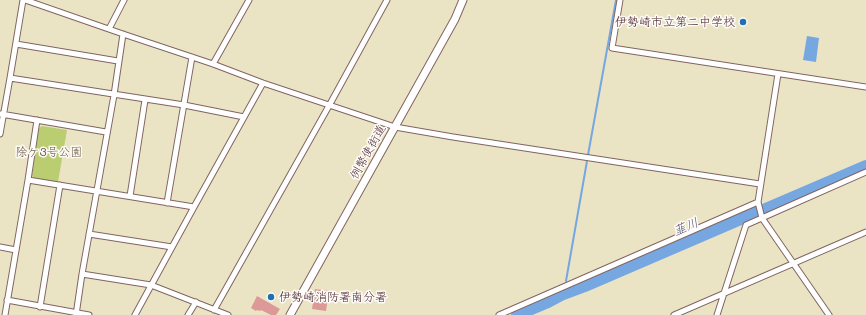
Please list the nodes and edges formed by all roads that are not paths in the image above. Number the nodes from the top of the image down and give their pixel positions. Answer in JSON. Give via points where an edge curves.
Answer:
{"nodes":[{"id":1,"x":24,"y":0,"type":"edge"},
{"id":2,"x":124,"y":0,"type":"edge"},
{"id":3,"x":249,"y":0,"type":"edge"},
{"id":4,"x":386,"y":0,"type":"edge"},
{"id":5,"x":463,"y":0,"type":"edge"},
{"id":6,"x":620,"y":0,"type":"edge"},
{"id":7,"x":109,"y":29,"type":"junction"},
{"id":8,"x":123,"y":34,"type":"junction"},
{"id":9,"x":16,"y":44,"type":"junction"},
{"id":10,"x":192,"y":57,"type":"junction"},
{"id":11,"x":118,"y":61,"type":"junction"},
{"id":12,"x":213,"y":64,"type":"junction"},
{"id":13,"x":778,"y":74,"type":"junction"},
{"id":14,"x":10,"y":78,"type":"junction"},
{"id":15,"x":263,"y":83,"type":"junction"},
{"id":16,"x":866,"y":87,"type":"edge"},
{"id":17,"x":114,"y":95,"type":"junction"},
{"id":18,"x":145,"y":100,"type":"junction"},
{"id":19,"x":330,"y":104,"type":"junction"},
{"id":20,"x":184,"y":105,"type":"junction"},
{"id":21,"x":2,"y":114,"type":"edge"},
{"id":22,"x":244,"y":117,"type":"junction"},
{"id":23,"x":37,"y":120,"type":"junction"},
{"id":24,"x":395,"y":127,"type":"junction"},
{"id":25,"x":106,"y":132,"type":"junction"},
{"id":26,"x":0,"y":134,"type":"edge"},
{"id":27,"x":866,"y":172,"type":"edge"},
{"id":28,"x":28,"y":180,"type":"junction"},
{"id":29,"x":760,"y":184,"type":"junction"},
{"id":30,"x":60,"y":185,"type":"junction"},
{"id":31,"x":96,"y":191,"type":"junction"},
{"id":32,"x":130,"y":196,"type":"junction"},
{"id":33,"x":167,"y":203,"type":"junction"},
{"id":34,"x":759,"y":203,"type":"junction"},
{"id":35,"x":194,"y":207,"type":"junction"},
{"id":36,"x":762,"y":216,"type":"junction"},
{"id":37,"x":866,"y":232,"type":"edge"},
{"id":38,"x":89,"y":234,"type":"junction"},
{"id":39,"x":0,"y":247,"type":"edge"},
{"id":40,"x":172,"y":247,"type":"junction"},
{"id":41,"x":16,"y":250,"type":"junction"},
{"id":42,"x":794,"y":263,"type":"junction"},
{"id":43,"x":82,"y":274,"type":"junction"},
{"id":44,"x":151,"y":285,"type":"junction"},
{"id":45,"x":724,"y":293,"type":"junction"},
{"id":46,"x":7,"y":300,"type":"junction"},
{"id":47,"x":196,"y":302,"type":"junction"},
{"id":48,"x":40,"y":307,"type":"junction"},
{"id":49,"x":214,"y":310,"type":"junction"},
{"id":50,"x":76,"y":314,"type":"edge"},
{"id":51,"x":5,"y":315,"type":"edge"},
{"id":52,"x":89,"y":315,"type":"edge"},
{"id":53,"x":135,"y":315,"type":"edge"},
{"id":54,"x":188,"y":315,"type":"edge"},
{"id":55,"x":228,"y":315,"type":"edge"},
{"id":56,"x":290,"y":315,"type":"edge"},
{"id":57,"x":499,"y":315,"type":"edge"},
{"id":58,"x":674,"y":315,"type":"edge"},
{"id":59,"x":717,"y":315,"type":"edge"},
{"id":60,"x":829,"y":315,"type":"edge"}],
"edges":[{"from":1,"to":7,"type":"street"},
{"from":1,"to":9,"type":"street"},
{"from":2,"to":7,"type":"street"},
{"from":3,"to":12,"type":"street"},
{"from":4,"to":19,"type":"street"},
{"from":5,"to":24,"type":"main road","name":"例幣使街道"},
{"from":6,"to":13,"type":"street","via":[[612,48]]},
{"from":7,"to":8,"type":"street"},
{"from":8,"to":10,"type":"street"},
{"from":8,"to":11,"type":"street"},
{"from":9,"to":11,"type":"street"},
{"from":9,"to":14,"type":"street"},
{"from":10,"to":12,"type":"street"},
{"from":10,"to":20,"type":"street"},
{"from":11,"to":17,"type":"street"},
{"from":12,"to":15,"type":"street"},
{"from":13,"to":16,"type":"street"},
{"from":13,"to":29,"type":"street"},
{"from":14,"to":17,"type":"street"},
{"from":14,"to":21,"type":"street"},
{"from":15,"to":19,"type":"street"},
{"from":15,"to":22,"type":"street"},
{"from":17,"to":18,"type":"street"},
{"from":17,"to":25,"type":"street"},
{"from":18,"to":20,"type":"street"},
{"from":18,"to":32,"type":"street"},
{"from":19,"to":24,"type":"street"},
{"from":19,"to":49,"type":"street"},
{"from":20,"to":22,"type":"street"},
{"from":20,"to":33,"type":"street"},
{"from":21,"to":23,"type":"street"},
{"from":21,"to":26,"type":"street"},
{"from":22,"to":35,"type":"street"},
{"from":23,"to":25,"type":"street"},
{"from":23,"to":28,"type":"street"},
{"from":24,"to":29,"type":"street"},
{"from":24,"to":56,"type":"main road","name":"例幣使街道"},
{"from":25,"to":31,"type":"street"},
{"from":27,"to":36,"type":"street"},
{"from":28,"to":30,"type":"street"},
{"from":28,"to":41,"type":"street"},
{"from":29,"to":34,"type":"street"},
{"from":30,"to":31,"type":"street"},
{"from":30,"to":48,"type":"street"},
{"from":31,"to":32,"type":"street"},
{"from":31,"to":38,"type":"street"},
{"from":32,"to":33,"type":"street"},
{"from":33,"to":35,"type":"street"},
{"from":34,"to":36,"type":"street"},
{"from":34,"to":57,"type":"street"},
{"from":35,"to":40,"type":"street"},
{"from":36,"to":42,"type":"street"},
{"from":36,"to":45,"type":"street","via":[[746,224]]},
{"from":37,"to":42,"type":"street"},
{"from":38,"to":40,"type":"street"},
{"from":38,"to":43,"type":"street"},
{"from":39,"to":41,"type":"street"},
{"from":40,"to":44,"type":"street"},
{"from":41,"to":46,"type":"street"},
{"from":42,"to":45,"type":"street"},
{"from":42,"to":60,"type":"street"},
{"from":43,"to":44,"type":"street"},
{"from":43,"to":50,"type":"street"},
{"from":44,"to":47,"type":"street"},
{"from":44,"to":53,"type":"street"},
{"from":45,"to":58,"type":"street"},
{"from":45,"to":59,"type":"street"},
{"from":46,"to":48,"type":"street"},
{"from":46,"to":51,"type":"street"},
{"from":47,"to":49,"type":"street"},
{"from":47,"to":54,"type":"street"},
{"from":48,"to":50,"type":"street"},
{"from":49,"to":55,"type":"street"},
{"from":50,"to":52,"type":"street"}]}
